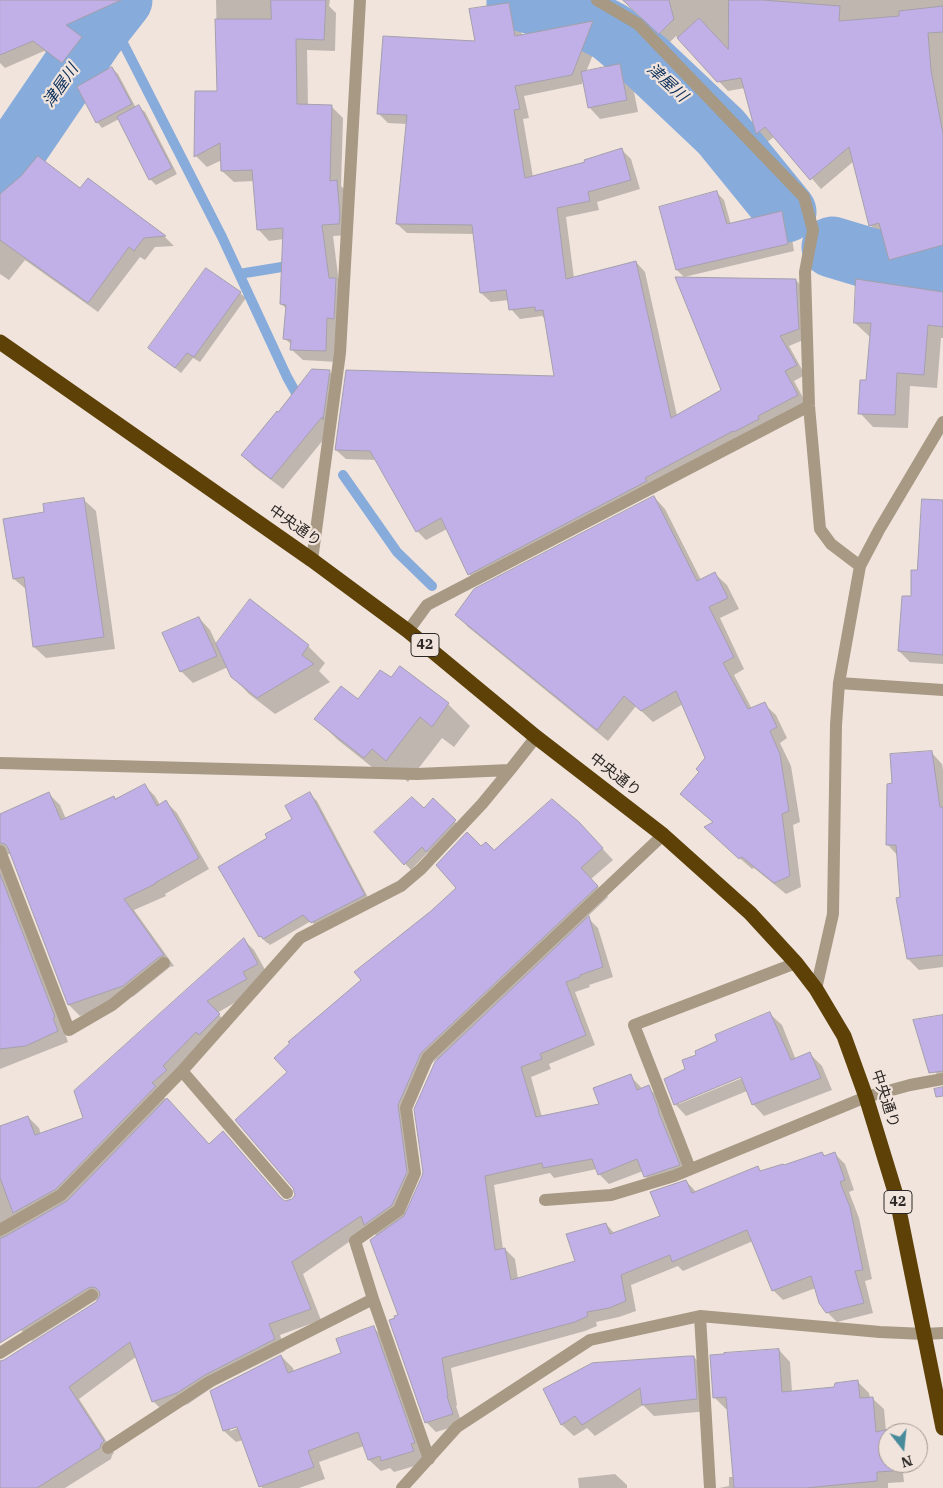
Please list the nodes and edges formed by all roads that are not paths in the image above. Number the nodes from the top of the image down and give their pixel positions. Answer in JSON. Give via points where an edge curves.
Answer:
{"nodes":[{"id":1,"x":360,"y":0,"type":"edge"},
{"id":2,"x":597,"y":0,"type":"edge"},
{"id":3,"x":0,"y":342,"type":"edge"},
{"id":4,"x":809,"y":406,"type":"junction"},
{"id":5,"x":943,"y":422,"type":"edge"},
{"id":6,"x":312,"y":560,"type":"junction"},
{"id":7,"x":860,"y":566,"type":"junction"},
{"id":8,"x":408,"y":630,"type":"junction"},
{"id":9,"x":839,"y":683,"type":"junction"},
{"id":10,"x":943,"y":690,"type":"edge"},
{"id":11,"x":536,"y":737,"type":"junction"},
{"id":12,"x":0,"y":763,"type":"edge"},
{"id":13,"x":510,"y":770,"type":"junction"},
{"id":14,"x":663,"y":835,"type":"junction"},
{"id":15,"x":0,"y":851,"type":"edge"},
{"id":16,"x":164,"y":963,"type":"dead end"},
{"id":17,"x":796,"y":963,"type":"junction"},
{"id":18,"x":816,"y":989,"type":"junction"},
{"id":19,"x":182,"y":1071,"type":"junction"},
{"id":20,"x":943,"y":1079,"type":"edge"},
{"id":21,"x":866,"y":1097,"type":"junction"},
{"id":22,"x":690,"y":1169,"type":"junction"},
{"id":23,"x":287,"y":1193,"type":"dead end"},
{"id":24,"x":545,"y":1200,"type":"dead end"},
{"id":25,"x":0,"y":1230,"type":"edge"},
{"id":26,"x":92,"y":1295,"type":"dead end"},
{"id":27,"x":373,"y":1299,"type":"junction"},
{"id":28,"x":700,"y":1316,"type":"junction"},
{"id":29,"x":943,"y":1333,"type":"edge"},
{"id":30,"x":925,"y":1334,"type":"junction"},
{"id":31,"x":0,"y":1353,"type":"edge"},
{"id":32,"x":943,"y":1428,"type":"edge"},
{"id":33,"x":108,"y":1448,"type":"dead end"},
{"id":34,"x":429,"y":1459,"type":"junction"},
{"id":35,"x":402,"y":1488,"type":"edge"},
{"id":36,"x":710,"y":1488,"type":"edge"}],
"edges":[{"from":1,"to":6,"type":"street","via":[[340,353]]},
{"from":2,"to":4,"type":"street","via":[[638,24],[804,197],[813,230],[805,272]]},
{"from":3,"to":6,"type":"highway","name":"中央通り","number":"42"},
{"from":4,"to":7,"type":"street","via":[[820,529],[830,544]]},
{"from":4,"to":8,"type":"street","via":[[427,605]]},
{"from":5,"to":7,"type":"street"},
{"from":6,"to":8,"type":"highway","name":"中央通り","number":"42"},
{"from":7,"to":9,"type":"street"},
{"from":8,"to":11,"type":"highway","name":"中央通り","number":"42"},
{"from":9,"to":10,"type":"street"},
{"from":9,"to":18,"type":"street","via":[[833,914]]},
{"from":11,"to":13,"type":"street"},
{"from":11,"to":14,"type":"highway","name":"中央通り","number":"42"},
{"from":12,"to":13,"type":"street","via":[[417,774]]},
{"from":13,"to":19,"type":"street","via":[[422,869],[401,886],[300,938]]},
{"from":14,"to":17,"type":"highway","name":"中央通り","number":"42","via":[[750,913]]},
{"from":14,"to":27,"type":"street","via":[[428,1057],[406,1108],[415,1173],[399,1210],[355,1241]]},
{"from":15,"to":16,"type":"street","via":[[69,1030],[112,1005]]},
{"from":17,"to":18,"type":"highway","name":"中央通り","number":"42"},
{"from":17,"to":22,"type":"street","via":[[634,1025]]},
{"from":18,"to":21,"type":"highway","name":"中央通り","number":"42","via":[[844,1036]]},
{"from":19,"to":23,"type":"street"},
{"from":19,"to":25,"type":"street","via":[[62,1196]]},
{"from":20,"to":21,"type":"street"},
{"from":21,"to":22,"type":"street"},
{"from":21,"to":30,"type":"highway","name":"中央通り","number":"42","via":[[896,1195]]},
{"from":22,"to":24,"type":"street","via":[[611,1195]]},
{"from":26,"to":31,"type":"street"},
{"from":27,"to":33,"type":"street","via":[[209,1382]]},
{"from":27,"to":34,"type":"street"},
{"from":28,"to":30,"type":"street"},
{"from":28,"to":34,"type":"street","via":[[590,1340],[457,1427]]},
{"from":28,"to":36,"type":"street"},
{"from":29,"to":30,"type":"street"},
{"from":30,"to":32,"type":"highway","name":"中央通り","number":"42"},
{"from":34,"to":35,"type":"street"}]}
